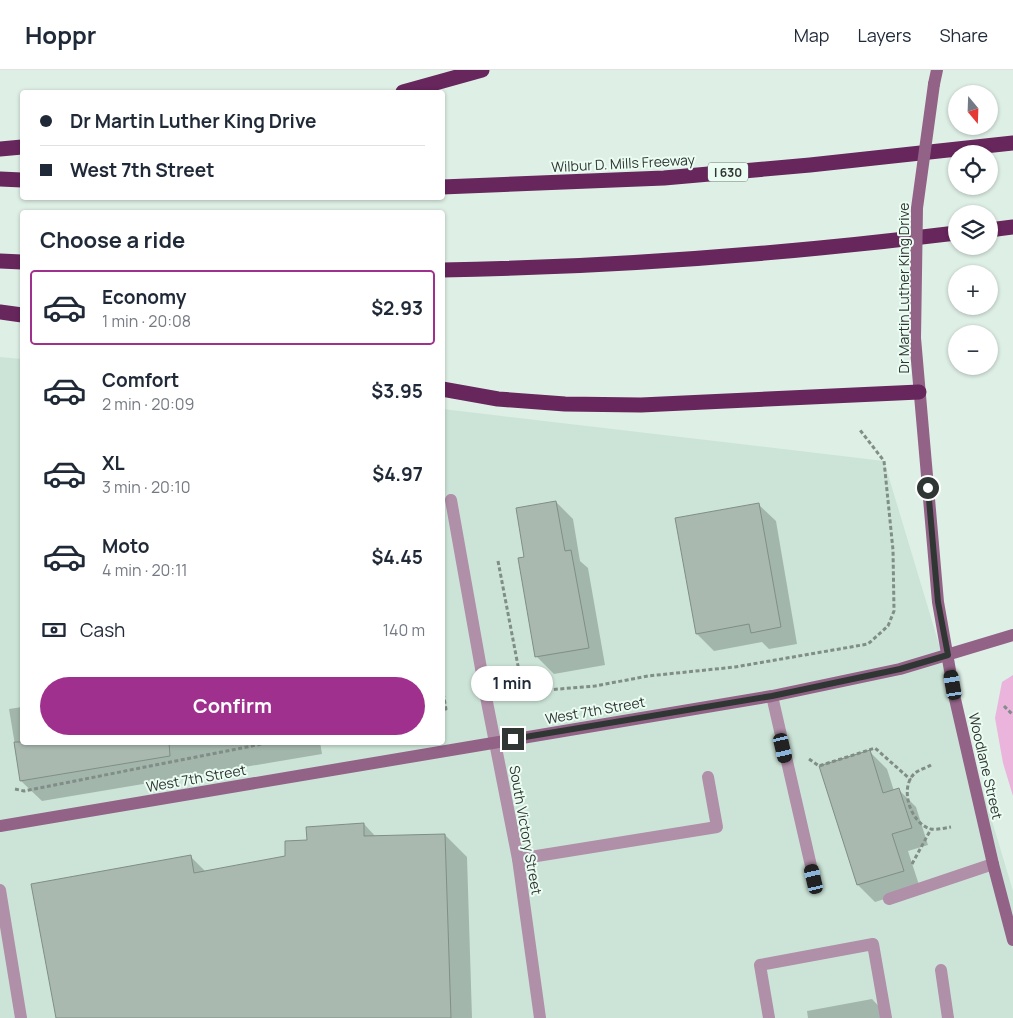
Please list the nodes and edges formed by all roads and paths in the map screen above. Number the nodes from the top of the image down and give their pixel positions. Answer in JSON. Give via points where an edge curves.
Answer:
{"nodes":[{"id":1,"x":482,"y":70,"type":"edge"},
{"id":2,"x":937,"y":70,"type":"edge"},
{"id":3,"x":410,"y":90,"type":"edge"},
{"id":4,"x":1013,"y":143,"type":"edge"},
{"id":5,"x":20,"y":147,"type":"edge"},
{"id":6,"x":0,"y":149,"type":"edge"},
{"id":7,"x":0,"y":179,"type":"edge"},
{"id":8,"x":20,"y":180,"type":"edge"},
{"id":9,"x":445,"y":187,"type":"edge"},
{"id":10,"x":1013,"y":227,"type":"edge"},
{"id":11,"x":998,"y":229,"type":"edge"},
{"id":12,"x":948,"y":234,"type":"edge"},
{"id":13,"x":0,"y":262,"type":"edge"},
{"id":14,"x":20,"y":262,"type":"edge"},
{"id":15,"x":445,"y":270,"type":"edge"},
{"id":16,"x":0,"y":312,"type":"edge"},
{"id":17,"x":20,"y":315,"type":"edge"},
{"id":18,"x":445,"y":390,"type":"edge"},
{"id":19,"x":919,"y":392,"type":"junction"},
{"id":20,"x":860,"y":430,"type":"dead end"},
{"id":21,"x":451,"y":500,"type":"dead end"},
{"id":22,"x":498,"y":561,"type":"dead end"},
{"id":23,"x":1013,"y":635,"type":"edge"},
{"id":24,"x":948,"y":655,"type":"junction"},
{"id":25,"x":523,"y":692,"type":"junction"},
{"id":26,"x":772,"y":696,"type":"junction"},
{"id":27,"x":487,"y":702,"type":"junction"},
{"id":28,"x":1004,"y":706,"type":"dead end"},
{"id":29,"x":1013,"y":715,"type":"edge"},
{"id":30,"x":779,"y":729,"type":"junction"},
{"id":31,"x":495,"y":742,"type":"junction"},
{"id":32,"x":256,"y":745,"type":"edge"},
{"id":33,"x":931,"y":765,"type":"dead end"},
{"id":34,"x":708,"y":777,"type":"dead end"},
{"id":35,"x":911,"y":780,"type":"junction"},
{"id":36,"x":15,"y":789,"type":"dead end"},
{"id":37,"x":0,"y":826,"type":"edge"},
{"id":38,"x":951,"y":827,"type":"dead end"},
{"id":39,"x":931,"y":829,"type":"junction"},
{"id":40,"x":518,"y":859,"type":"junction"},
{"id":41,"x":912,"y":864,"type":"dead end"},
{"id":42,"x":993,"y":864,"type":"junction"},
{"id":43,"x":814,"y":879,"type":"dead end"},
{"id":44,"x":0,"y":890,"type":"edge"},
{"id":45,"x":889,"y":900,"type":"dead end"},
{"id":46,"x":1013,"y":940,"type":"edge"},
{"id":47,"x":941,"y":970,"type":"dead end"},
{"id":48,"x":21,"y":1018,"type":"edge"},
{"id":49,"x":540,"y":1018,"type":"edge"},
{"id":50,"x":769,"y":1018,"type":"edge"},
{"id":51,"x":886,"y":1018,"type":"edge"},
{"id":52,"x":948,"y":1018,"type":"edge"}],
"edges":[{"from":1,"to":3,"type":"highway"},
{"from":2,"to":19,"type":"street","name":"Dr Martin Luther King Drive","bridge":true,"via":[[917,208],[915,338]]},
{"from":4,"to":9,"type":"highway","name":"Wilbur D. Mills Freeway","number":"I 630","via":[[664,178]]},
{"from":5,"to":6,"type":"highway"},
{"from":7,"to":8,"type":"highway"},
{"from":10,"to":11,"type":"highway"},
{"from":12,"to":15,"type":"highway","via":[[794,252],[613,264]]},
{"from":13,"to":14,"type":"highway"},
{"from":16,"to":17,"type":"highway"},
{"from":18,"to":19,"type":"highway","via":[[498,399],[641,405]]},
{"from":19,"to":24,"type":"street","name":"Dr Martin Luther King Drive","via":[[938,602]]},
{"from":20,"to":25,"type":"path","via":[[884,461],[893,550],[894,611],[888,626],[868,644],[734,668]]},
{"from":21,"to":27,"type":"street","name":"South Victory Street"},
{"from":22,"to":25,"type":"path"},
{"from":23,"to":24,"type":"street","name":"West 7th Street"},
{"from":24,"to":26,"type":"street","name":"West 7th Street","via":[[900,669]]},
{"from":24,"to":42,"type":"street","name":"Woodlane Street"},
{"from":25,"to":27,"type":"path"},
{"from":26,"to":30,"type":"street"},
{"from":26,"to":31,"type":"street","name":"West 7th Street"},
{"from":27,"to":31,"type":"street","name":"South Victory Street"},
{"from":28,"to":29,"type":"path"},
{"from":30,"to":35,"type":"path","via":[[783,741],[819,766],[874,748]]},
{"from":30,"to":43,"type":"street"},
{"from":31,"to":37,"type":"street","name":"West 7th Street"},
{"from":31,"to":40,"type":"street","name":"South Victory Street"},
{"from":32,"to":36,"type":"path","via":[[24,790]]},
{"from":33,"to":35,"type":"path","via":[[914,774]]},
{"from":34,"to":40,"type":"street","via":[[717,826]]},
{"from":35,"to":39,"type":"path","via":[[907,788],[909,805],[918,821]]},
{"from":38,"to":39,"type":"path"},
{"from":39,"to":41,"type":"path"},
{"from":40,"to":49,"type":"street","name":"South Victory Street"},
{"from":42,"to":45,"type":"street"},
{"from":42,"to":46,"type":"street","name":"Woodlane Street"},
{"from":44,"to":48,"type":"street"},
{"from":47,"to":52,"type":"street"},
{"from":50,"to":51,"type":"street","via":[[760,965],[873,944]]}]}
